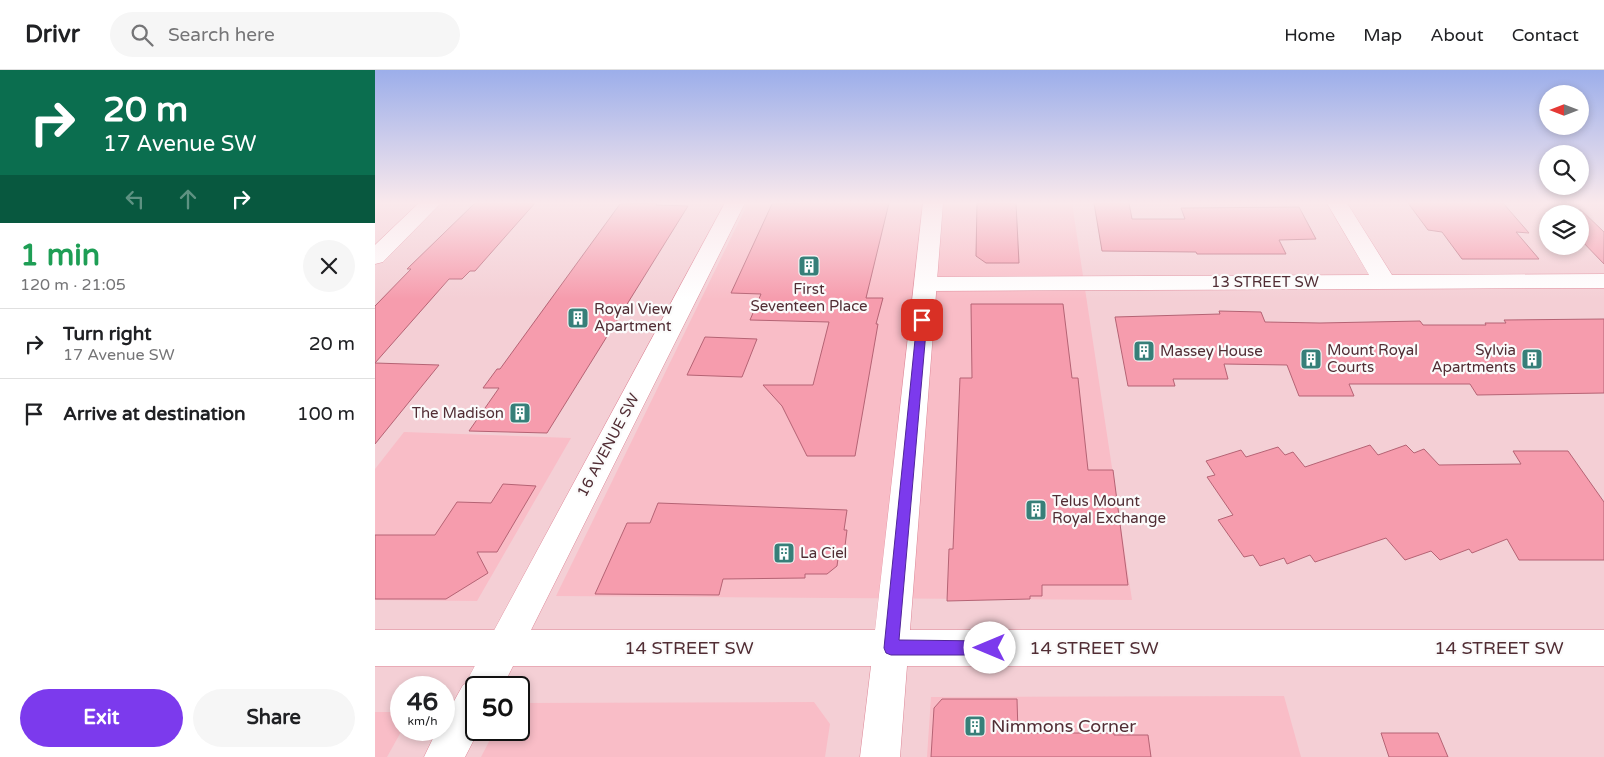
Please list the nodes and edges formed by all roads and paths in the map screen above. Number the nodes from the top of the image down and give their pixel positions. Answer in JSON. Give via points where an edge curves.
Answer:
{"nodes":[{"id":1,"x":398,"y":235,"type":"edge"},
{"id":2,"x":718,"y":235,"type":"edge"},
{"id":3,"x":930,"y":235,"type":"edge"},
{"id":4,"x":1356,"y":235,"type":"edge"},
{"id":5,"x":375,"y":257,"type":"edge"},
{"id":6,"x":1384,"y":281,"type":"junction"},
{"id":7,"x":1604,"y":282,"type":"edge"},
{"id":8,"x":926,"y":284,"type":"junction"},
{"id":9,"x":375,"y":648,"type":"edge"},
{"id":10,"x":502,"y":648,"type":"junction"},
{"id":11,"x":891,"y":648,"type":"junction"},
{"id":12,"x":1603,"y":650,"type":"edge"},
{"id":13,"x":488,"y":676,"type":"edge"},
{"id":14,"x":465,"y":718,"type":"edge"},
{"id":15,"x":444,"y":757,"type":"edge"},
{"id":16,"x":880,"y":757,"type":"edge"}],
"edges":[{"from":1,"to":5,"type":"street"},
{"from":2,"to":10,"type":"street","name":"16 AVENUE SW"},
{"from":3,"to":8,"type":"street"},
{"from":4,"to":6,"type":"street"},
{"from":6,"to":7,"type":"street","name":"13 STREET SW"},
{"from":6,"to":8,"type":"street","name":"13 STREET SW"},
{"from":8,"to":11,"type":"street"},
{"from":9,"to":10,"type":"street","name":"14 STREET SW"},
{"from":10,"to":11,"type":"street","name":"14 STREET SW"},
{"from":10,"to":13,"type":"street","name":"16 AVENUE SW"},
{"from":11,"to":12,"type":"street","name":"14 STREET SW"},
{"from":11,"to":16,"type":"street"},
{"from":14,"to":15,"type":"street"}]}
